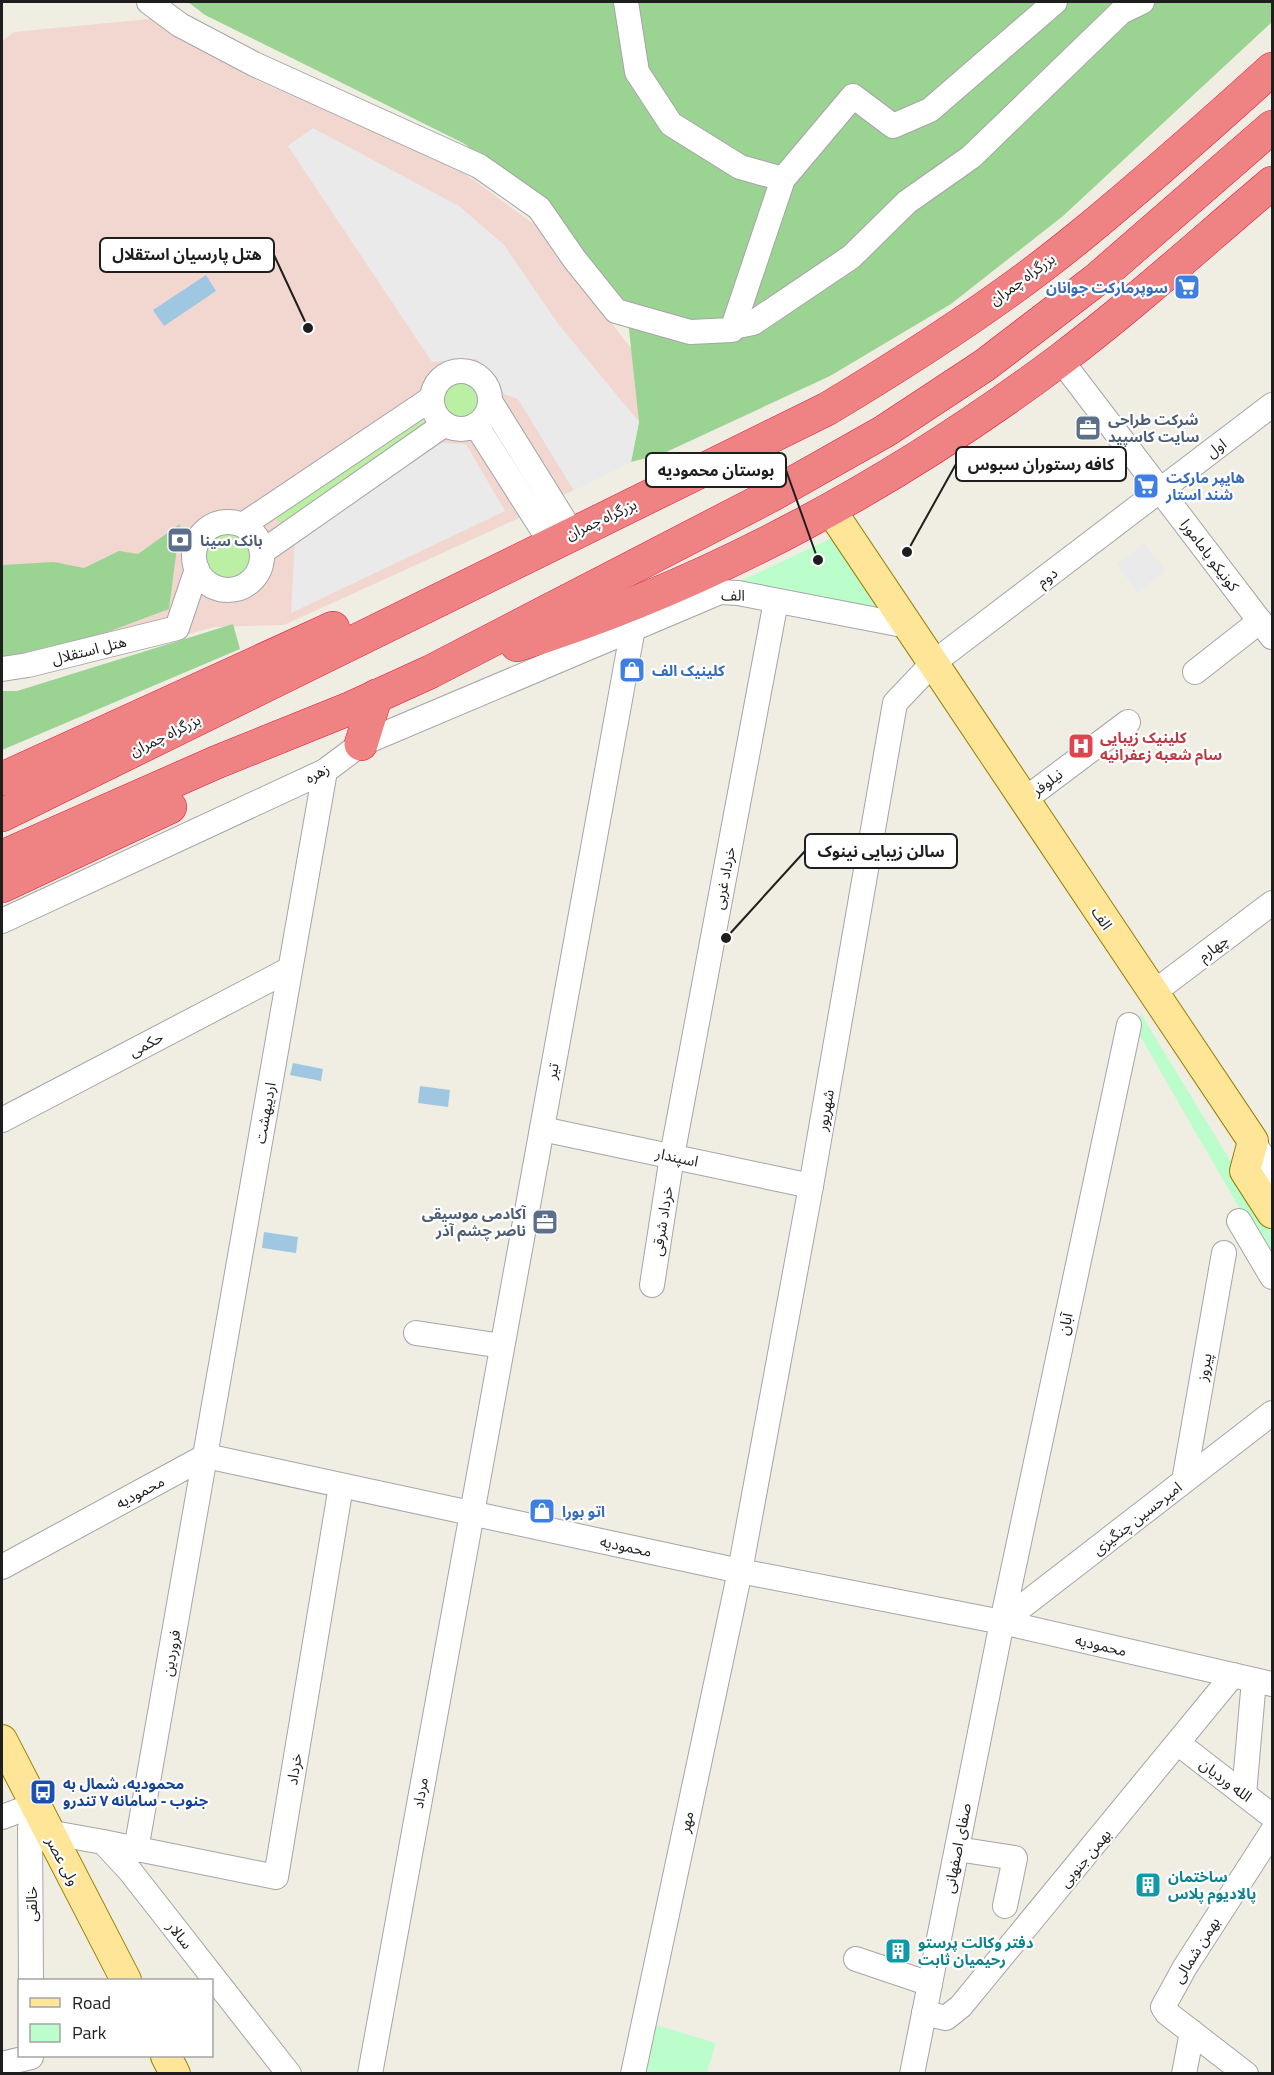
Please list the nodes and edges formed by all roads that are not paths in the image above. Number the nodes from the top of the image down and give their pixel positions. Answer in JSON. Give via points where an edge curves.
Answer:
{"nodes":[{"id":1,"x":149,"y":2,"type":"edge"},
{"id":2,"x":626,"y":2,"type":"edge"},
{"id":3,"x":1055,"y":2,"type":"edge"},
{"id":4,"x":1142,"y":2,"type":"edge"},
{"id":5,"x":1272,"y":69,"type":"edge"},
{"id":6,"x":1272,"y":127,"type":"edge"},
{"id":7,"x":1259,"y":143,"type":"edge"},
{"id":8,"x":783,"y":179,"type":"junction"},
{"id":9,"x":1272,"y":183,"type":"edge"},
{"id":10,"x":733,"y":327,"type":"junction"},
{"id":11,"x":1060,"y":359,"type":"junction"},
{"id":12,"x":432,"y":399,"type":"junction"},
{"id":13,"x":490,"y":401,"type":"junction"},
{"id":14,"x":1272,"y":405,"type":"edge"},
{"id":15,"x":445,"y":424,"type":"junction"},
{"id":16,"x":476,"y":425,"type":"junction"},
{"id":17,"x":1160,"y":490,"type":"junction"},
{"id":18,"x":830,"y":509,"type":"junction"},
{"id":19,"x":243,"y":525,"type":"junction"},
{"id":20,"x":561,"y":538,"type":"junction"},
{"id":21,"x":262,"y":552,"type":"junction"},
{"id":22,"x":504,"y":568,"type":"junction"},
{"id":23,"x":197,"y":569,"type":"junction"},
{"id":24,"x":776,"y":600,"type":"junction"},
{"id":25,"x":908,"y":626,"type":"junction"},
{"id":26,"x":633,"y":628,"type":"junction"},
{"id":27,"x":1266,"y":629,"type":"edge"},
{"id":28,"x":933,"y":663,"type":"junction"},
{"id":29,"x":2,"y":669,"type":"edge"},
{"id":30,"x":430,"y":672,"type":"junction"},
{"id":31,"x":1195,"y":672,"type":"dead end"},
{"id":32,"x":364,"y":702,"type":"junction"},
{"id":33,"x":1128,"y":722,"type":"dead end"},
{"id":34,"x":360,"y":744,"type":"junction"},
{"id":35,"x":325,"y":771,"type":"junction"},
{"id":36,"x":2,"y":779,"type":"edge"},
{"id":37,"x":1024,"y":800,"type":"junction"},
{"id":38,"x":2,"y":815,"type":"edge"},
{"id":39,"x":2,"y":857,"type":"edge"},
{"id":40,"x":2,"y":886,"type":"edge"},
{"id":41,"x":1272,"y":903,"type":"edge"},
{"id":42,"x":2,"y":921,"type":"edge"},
{"id":43,"x":290,"y":969,"type":"junction"},
{"id":44,"x":1153,"y":993,"type":"junction"},
{"id":45,"x":1129,"y":1025,"type":"dead end"},
{"id":46,"x":2,"y":1120,"type":"edge"},
{"id":47,"x":542,"y":1129,"type":"junction"},
{"id":48,"x":1253,"y":1141,"type":"junction"},
{"id":49,"x":672,"y":1156,"type":"junction"},
{"id":50,"x":1272,"y":1172,"type":"edge"},
{"id":51,"x":811,"y":1186,"type":"junction"},
{"id":52,"x":1272,"y":1213,"type":"edge"},
{"id":53,"x":1239,"y":1221,"type":"dead end"},
{"id":54,"x":1224,"y":1253,"type":"dead end"},
{"id":55,"x":1272,"y":1277,"type":"edge"},
{"id":56,"x":652,"y":1285,"type":"dead end"},
{"id":57,"x":416,"y":1334,"type":"dead end"},
{"id":58,"x":502,"y":1346,"type":"junction"},
{"id":59,"x":1272,"y":1413,"type":"edge"},
{"id":60,"x":206,"y":1456,"type":"junction"},
{"id":61,"x":1184,"y":1481,"type":"junction"},
{"id":62,"x":341,"y":1486,"type":"junction"},
{"id":63,"x":471,"y":1513,"type":"junction"},
{"id":64,"x":2,"y":1567,"type":"edge"},
{"id":65,"x":740,"y":1571,"type":"junction"},
{"id":66,"x":1002,"y":1622,"type":"junction"},
{"id":67,"x":1253,"y":1680,"type":"edge"},
{"id":68,"x":2,"y":1740,"type":"edge"},
{"id":69,"x":1179,"y":1744,"type":"junction"},
{"id":70,"x":2,"y":1773,"type":"edge"},
{"id":71,"x":1244,"y":1794,"type":"junction"},
{"id":72,"x":1272,"y":1816,"type":"edge"},
{"id":73,"x":25,"y":1822,"type":"edge"},
{"id":74,"x":1272,"y":1832,"type":"edge"},
{"id":75,"x":103,"y":1842,"type":"junction"},
{"id":76,"x":957,"y":1849,"type":"junction"},
{"id":77,"x":136,"y":1850,"type":"junction"},
{"id":78,"x":1005,"y":1906,"type":"dead end"},
{"id":79,"x":856,"y":1959,"type":"dead end"},
{"id":80,"x":31,"y":1979,"type":"edge"},
{"id":81,"x":109,"y":1979,"type":"edge"},
{"id":82,"x":125,"y":1979,"type":"edge"},
{"id":83,"x":930,"y":1984,"type":"junction"},
{"id":84,"x":924,"y":2013,"type":"junction"},
{"id":85,"x":1192,"y":2032,"type":"junction"},
{"id":86,"x":151,"y":2057,"type":"edge"},
{"id":87,"x":167,"y":2057,"type":"edge"},
{"id":88,"x":31,"y":2062,"type":"edge"},
{"id":89,"x":2,"y":2064,"type":"edge"},
{"id":90,"x":159,"y":2073,"type":"edge"},
{"id":91,"x":175,"y":2073,"type":"edge"},
{"id":92,"x":289,"y":2073,"type":"edge"},
{"id":93,"x":369,"y":2073,"type":"edge"},
{"id":94,"x":633,"y":2073,"type":"edge"},
{"id":95,"x":912,"y":2073,"type":"edge"},
{"id":96,"x":1184,"y":2073,"type":"edge"},
{"id":97,"x":1246,"y":2073,"type":"edge"}],
"edges":[{"from":1,"to":10,"type":"street","via":[[180,25],[254,64],[479,166],[539,208],[616,311],[690,332]]},
{"from":2,"to":8,"type":"street","via":[[637,72],[671,124],[740,167]]},
{"from":3,"to":8,"type":"street","via":[[930,110],[893,126],[853,96]]},
{"from":4,"to":10,"type":"street","via":[[1121,12],[971,156],[907,202],[851,257],[753,323]]},
{"from":5,"to":20,"type":"highway","name":"بزرگراه چمران","via":[[1078,238],[885,375],[718,465]]},
{"from":6,"to":7,"type":"highway"},
{"from":7,"to":30,"type":"highway","via":[[1095,280],[985,365],[885,431],[770,496]]},
{"from":8,"to":10,"type":"street"},
{"from":9,"to":11,"type":"highway"},
{"from":11,"to":17,"type":"street","name":"کونیکو یامامورا"},
{"from":11,"to":18,"type":"highway","via":[[954,433]]},
{"from":12,"to":13,"type":"street","via":[[440,380],[458,371],[484,382]]},
{"from":12,"to":15,"type":"street","via":[[433,408]]},
{"from":12,"to":19,"type":"street"},
{"from":13,"to":16,"type":"street","via":[[484,419]]},
{"from":13,"to":20,"type":"street"},
{"from":14,"to":17,"type":"street","name":"اول"},
{"from":15,"to":16,"type":"street","via":[[460,429]]},
{"from":15,"to":21,"type":"street"},
{"from":16,"to":20,"type":"street"},
{"from":17,"to":27,"type":"street","name":"کونیکو یامامورا"},
{"from":17,"to":28,"type":"street","name":"دوم"},
{"from":18,"to":25,"type":"main road","name":"الف"},
{"from":18,"to":30,"type":"highway","via":[[674,586],[588,622]]},
{"from":19,"to":21,"type":"street","via":[[259,541]]},
{"from":19,"to":23,"type":"street","via":[[220,523],[209,527],[195,546]]},
{"from":20,"to":22,"type":"highway","name":"بزرگراه چمران"},
{"from":21,"to":23,"type":"street","via":[[257,573],[242,587],[220,589],[202,578]]},
{"from":22,"to":36,"type":"highway","via":[[407,594]]},
{"from":22,"to":38,"type":"highway","name":"بزرگراه چمران"},
{"from":23,"to":29,"type":"street","name":"هتل استقلال","via":[[177,628]]},
{"from":24,"to":25,"type":"street","name":"الف"},
{"from":24,"to":26,"type":"street","name":"الف","via":[[720,592]]},
{"from":24,"to":49,"type":"street","name":"خرداد غربی"},
{"from":25,"to":28,"type":"main road","name":"الف"},
{"from":26,"to":34,"type":"street","name":"زهره"},
{"from":26,"to":47,"type":"street","name":"تیر"},
{"from":27,"to":31,"type":"street"},
{"from":28,"to":37,"type":"main road","name":"الف"},
{"from":28,"to":51,"type":"street","name":"شهریور","via":[[895,704]]},
{"from":30,"to":32,"type":"highway"},
{"from":32,"to":34,"type":"highway"},
{"from":32,"to":39,"type":"highway"},
{"from":32,"to":40,"type":"highway","via":[[184,800]]},
{"from":33,"to":37,"type":"street","name":"نیلوفر"},
{"from":34,"to":35,"type":"street","name":"زهره"},
{"from":35,"to":42,"type":"street","name":"زهره"},
{"from":35,"to":43,"type":"street","name":"اردیبهشت"},
{"from":37,"to":44,"type":"main road","name":"الف"},
{"from":41,"to":44,"type":"street","name":"چهارم"},
{"from":43,"to":46,"type":"street","name":"حکمی"},
{"from":43,"to":60,"type":"street","name":"اردیبهشت"},
{"from":44,"to":48,"type":"main road","name":"الف"},
{"from":45,"to":66,"type":"street","name":"آبان"},
{"from":47,"to":49,"type":"street","name":"اسپندار"},
{"from":47,"to":58,"type":"street","name":"تیر"},
{"from":48,"to":50,"type":"street"},
{"from":48,"to":52,"type":"main road","via":[[1245,1171]]},
{"from":49,"to":51,"type":"street","name":"اسپندار"},
{"from":49,"to":56,"type":"street","name":"خرداد شرقی"},
{"from":51,"to":65,"type":"street","name":"شهریور"},
{"from":53,"to":55,"type":"street"},
{"from":54,"to":61,"type":"street","name":"پیروز"},
{"from":57,"to":58,"type":"street"},
{"from":58,"to":63,"type":"street","name":"تیر"},
{"from":59,"to":61,"type":"street","name":"امیرحسین چنگیزی"},
{"from":60,"to":62,"type":"street","name":"محمودیه"},
{"from":60,"to":64,"type":"street","name":"محمودیه"},
{"from":60,"to":77,"type":"street","name":"فروردین"},
{"from":61,"to":66,"type":"street","name":"امیرحسین چنگیزی"},
{"from":62,"to":63,"type":"street","name":"محمودیه"},
{"from":62,"to":77,"type":"street","name":"خرداد","via":[[276,1877]]},
{"from":63,"to":65,"type":"street","name":"محمودیه"},
{"from":63,"to":93,"type":"street","name":"مرداد"},
{"from":65,"to":66,"type":"street","name":"محمودیه"},
{"from":65,"to":94,"type":"street","name":"مهر"},
{"from":66,"to":67,"type":"street","name":"محمودیه"},
{"from":66,"to":76,"type":"street","name":"صفای اصفهانی"},
{"from":67,"to":69,"type":"street","name":"بهمن جنوبی"},
{"from":67,"to":71,"type":"street"},
{"from":68,"to":73,"type":"main road","name":"ولی عصر"},
{"from":69,"to":71,"type":"street","name":"الله وردیان"},
{"from":69,"to":84,"type":"street","name":"بهمن جنوبی","via":[[953,2015],[946,2018]]},
{"from":70,"to":73,"type":"main road","name":"ولی عصر"},
{"from":71,"to":72,"type":"street","name":"الله وردیان"},
{"from":73,"to":75,"type":"street"},
{"from":73,"to":80,"type":"street","name":"خالقی"},
{"from":73,"to":81,"type":"main road","name":"ولی عصر"},
{"from":73,"to":82,"type":"main road","name":"ولی عصر"},
{"from":74,"to":85,"type":"street","name":"بهمن شمالی","via":[[1165,1999],[1163,2007],[1167,2013]]},
{"from":75,"to":77,"type":"street","name":"خرداد"},
{"from":75,"to":92,"type":"street","name":"سالار"},
{"from":76,"to":78,"type":"street","via":[[1015,1858]]},
{"from":76,"to":83,"type":"street","name":"صفای اصفهانی"},
{"from":79,"to":83,"type":"street"},
{"from":83,"to":84,"type":"street","name":"صفای اصفهانی"},
{"from":84,"to":95,"type":"street","name":"صفای اصفهانی"},
{"from":85,"to":96,"type":"street"},
{"from":85,"to":97,"type":"street","name":"بهمن شمالی"},
{"from":86,"to":90,"type":"main road"},
{"from":87,"to":91,"type":"main road"},
{"from":88,"to":89,"type":"street"}]}
